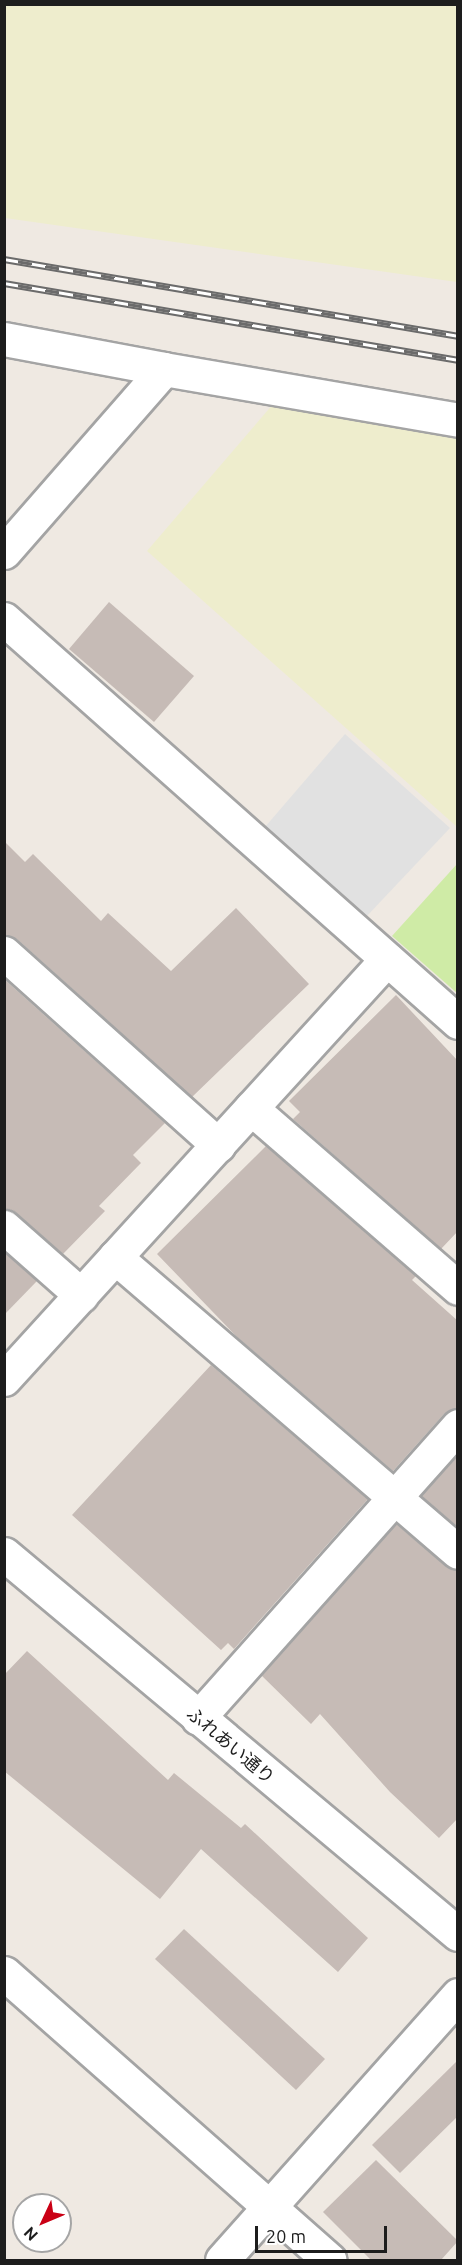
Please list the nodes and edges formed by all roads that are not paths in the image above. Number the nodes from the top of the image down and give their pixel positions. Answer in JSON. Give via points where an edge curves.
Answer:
{"nodes":[{"id":1,"x":4,"y":339,"type":"edge"},
{"id":2,"x":164,"y":369,"type":"junction"},
{"id":3,"x":458,"y":420,"type":"edge"},
{"id":4,"x":4,"y":552,"type":"edge"},
{"id":5,"x":4,"y":619,"type":"edge"},
{"id":6,"x":4,"y":953,"type":"edge"},
{"id":7,"x":387,"y":959,"type":"junction"},
{"id":8,"x":458,"y":1022,"type":"edge"},
{"id":9,"x":251,"y":1108,"type":"junction"},
{"id":10,"x":218,"y":1145,"type":"junction"},
{"id":11,"x":4,"y":1227,"type":"edge"},
{"id":12,"x":115,"y":1257,"type":"junction"},
{"id":13,"x":458,"y":1288,"type":"edge"},
{"id":14,"x":81,"y":1295,"type":"junction"},
{"id":15,"x":4,"y":1379,"type":"edge"},
{"id":16,"x":458,"y":1426,"type":"edge"},
{"id":17,"x":395,"y":1496,"type":"junction"},
{"id":18,"x":458,"y":1552,"type":"edge"},
{"id":19,"x":4,"y":1554,"type":"edge"},
{"id":20,"x":198,"y":1718,"type":"junction"},
{"id":21,"x":458,"y":1934,"type":"edge"},
{"id":22,"x":4,"y":1973,"type":"edge"},
{"id":23,"x":458,"y":1995,"type":"edge"},
{"id":24,"x":270,"y":2206,"type":"junction"},
{"id":25,"x":222,"y":2260,"type":"edge"},
{"id":26,"x":330,"y":2260,"type":"edge"}],
"edges":[{"from":1,"to":2,"type":"street"},
{"from":2,"to":3,"type":"street"},
{"from":2,"to":4,"type":"street"},
{"from":5,"to":7,"type":"street"},
{"from":6,"to":10,"type":"street"},
{"from":7,"to":8,"type":"street"},
{"from":7,"to":9,"type":"street"},
{"from":9,"to":10,"type":"street"},
{"from":9,"to":13,"type":"street"},
{"from":10,"to":12,"type":"street"},
{"from":11,"to":14,"type":"street"},
{"from":12,"to":14,"type":"street"},
{"from":12,"to":17,"type":"street"},
{"from":14,"to":15,"type":"street"},
{"from":16,"to":17,"type":"street"},
{"from":17,"to":18,"type":"street"},
{"from":17,"to":20,"type":"street"},
{"from":19,"to":20,"type":"street","name":"ふれあい通り"},
{"from":20,"to":21,"type":"street","name":"ふれあい通り"},
{"from":22,"to":24,"type":"street"},
{"from":23,"to":24,"type":"street"},
{"from":24,"to":25,"type":"street"},
{"from":24,"to":26,"type":"street"}]}
